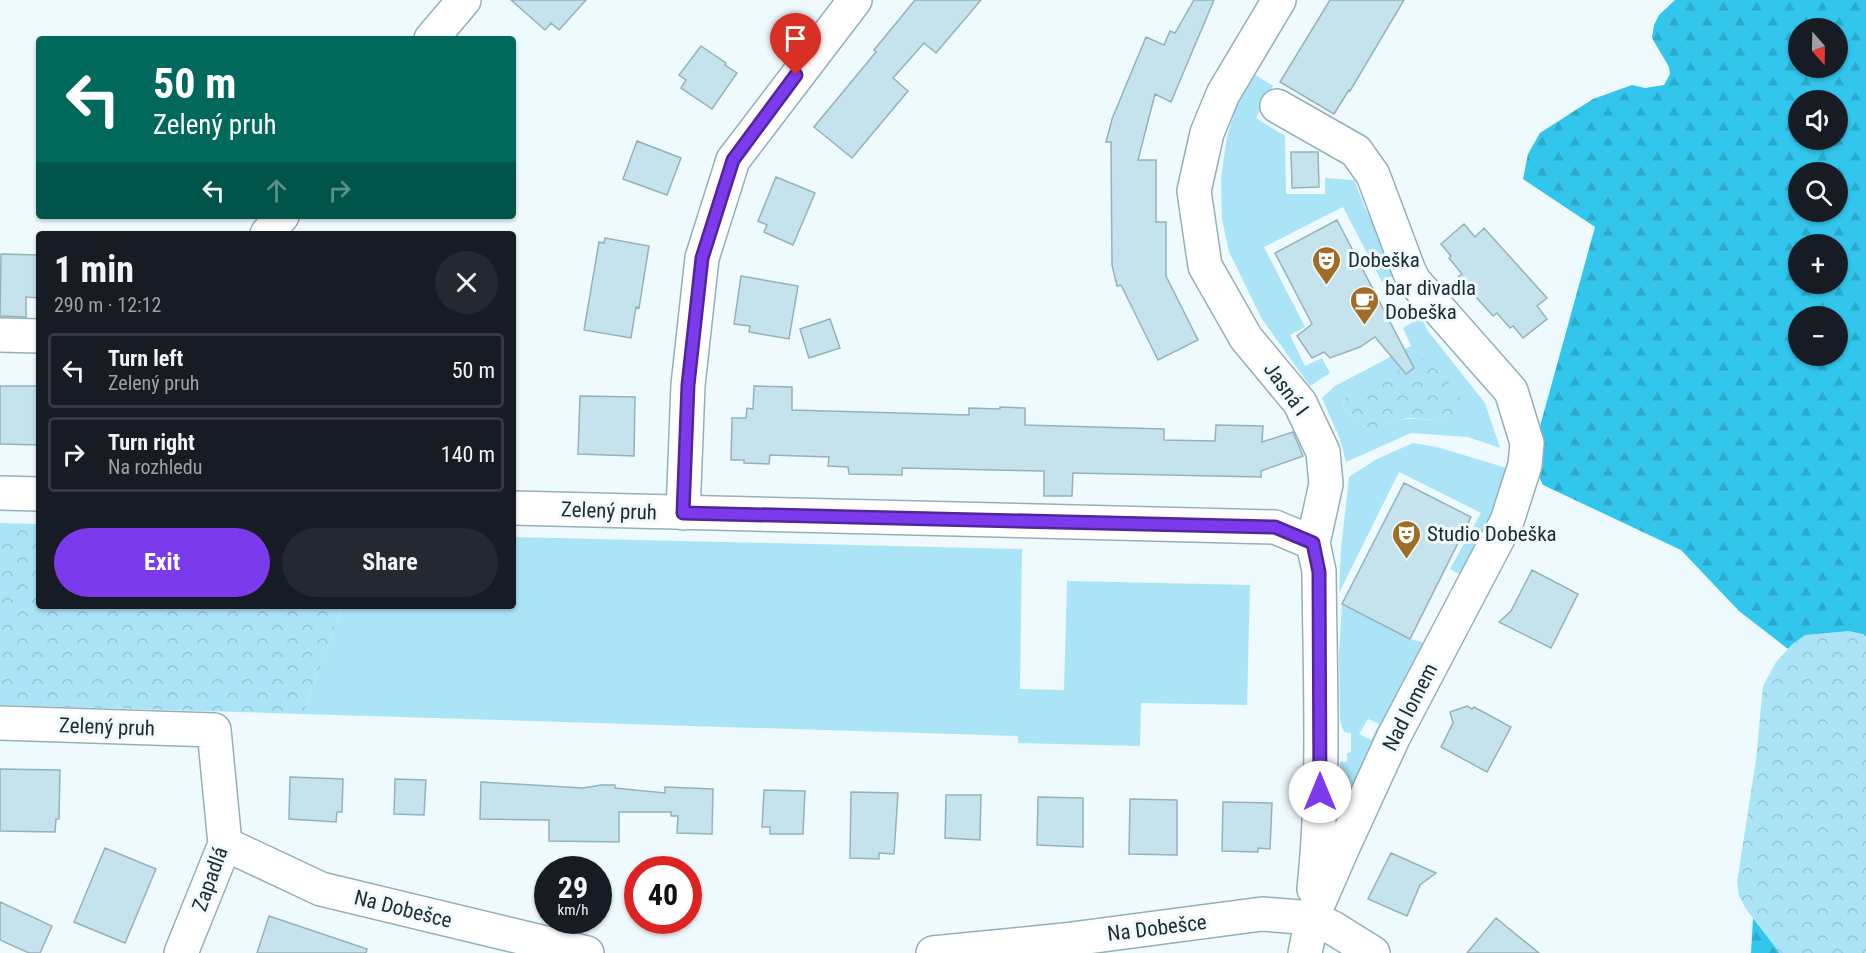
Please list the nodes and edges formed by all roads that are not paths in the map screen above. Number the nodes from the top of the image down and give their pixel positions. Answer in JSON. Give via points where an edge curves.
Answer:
{"nodes":[{"id":1,"x":464,"y":0,"type":"edge"},
{"id":2,"x":855,"y":0,"type":"edge"},
{"id":3,"x":1278,"y":0,"type":"edge"},
{"id":4,"x":434,"y":36,"type":"edge"},
{"id":5,"x":1276,"y":106,"type":"dead end"},
{"id":6,"x":280,"y":219,"type":"edge"},
{"id":7,"x":270,"y":231,"type":"edge"},
{"id":8,"x":0,"y":335,"type":"edge"},
{"id":9,"x":36,"y":336,"type":"edge"},
{"id":10,"x":0,"y":493,"type":"edge"},
{"id":11,"x":36,"y":494,"type":"edge"},
{"id":12,"x":516,"y":508,"type":"edge"},
{"id":13,"x":683,"y":513,"type":"junction"},
{"id":14,"x":1313,"y":543,"type":"junction"},
{"id":15,"x":0,"y":723,"type":"edge"},
{"id":16,"x":214,"y":730,"type":"joint"},
{"id":17,"x":225,"y":844,"type":"junction"},
{"id":18,"x":1312,"y":918,"type":"junction"},
{"id":19,"x":182,"y":953,"type":"edge"},
{"id":20,"x":587,"y":953,"type":"edge"},
{"id":21,"x":933,"y":953,"type":"edge"},
{"id":22,"x":1305,"y":953,"type":"edge"},
{"id":23,"x":1373,"y":953,"type":"edge"}],
"edges":[{"from":1,"to":4,"type":"street"},
{"from":2,"to":13,"type":"street","via":[[733,160],[702,258],[688,385]]},
{"from":3,"to":14,"type":"street","name":"Jasná I","via":[[1223,94],[1207,133],[1194,191],[1205,266],[1246,338],[1300,403],[1323,452],[1326,484]]},
{"from":5,"to":18,"type":"street","name":"Nad lomem","via":[[1356,151],[1373,175],[1414,281],[1510,391],[1527,443],[1525,465],[1507,521],[1393,738]]},
{"from":6,"to":7,"type":"street"},
{"from":8,"to":9,"type":"street"},
{"from":10,"to":11,"type":"street"},
{"from":12,"to":13,"type":"street","name":"Zelený pruh"},
{"from":13,"to":14,"type":"street","name":"Zelený pruh","via":[[1275,527]]},
{"from":14,"to":18,"type":"street","name":"Jasná I","via":[[1319,572],[1320,838]]},
{"from":15,"to":16,"type":"street","name":"Zelený pruh"},
{"from":16,"to":17,"type":"street","name":"Zapadlá"},
{"from":17,"to":19,"type":"street","name":"Zapadlá"},
{"from":17,"to":20,"type":"street","name":"Na Dobešce","via":[[321,889]]},
{"from":18,"to":21,"type":"street","name":"Na Dobešce","via":[[1263,914]]},
{"from":18,"to":22,"type":"street","name":"Nad lomem"},
{"from":18,"to":23,"type":"street","name":"Na Dobešce"}]}
